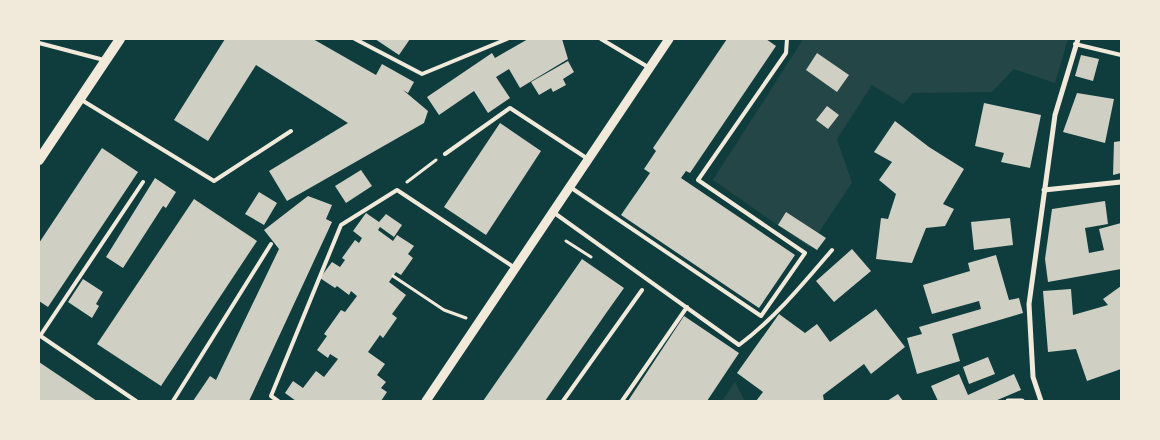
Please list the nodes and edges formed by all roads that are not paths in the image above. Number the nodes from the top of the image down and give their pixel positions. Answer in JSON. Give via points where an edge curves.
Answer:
{"nodes":[{"id":1,"x":120,"y":39,"type":"edge"},
{"id":2,"x":355,"y":39,"type":"edge"},
{"id":3,"x":507,"y":39,"type":"edge"},
{"id":4,"x":601,"y":39,"type":"edge"},
{"id":5,"x":669,"y":39,"type":"edge"},
{"id":6,"x":787,"y":39,"type":"edge"},
{"id":7,"x":1077,"y":42,"type":"edge"},
{"id":8,"x":39,"y":43,"type":"edge"},
{"id":9,"x":1121,"y":55,"type":"edge"},
{"id":10,"x":106,"y":60,"type":"junction"},
{"id":11,"x":650,"y":68,"type":"junction"},
{"id":12,"x":80,"y":99,"type":"junction"},
{"id":13,"x":291,"y":132,"type":"dead end"},
{"id":14,"x":445,"y":154,"type":"road end"},
{"id":15,"x":588,"y":159,"type":"junction"},
{"id":16,"x":39,"y":160,"type":"edge"},
{"id":17,"x":144,"y":182,"type":"dead end"},
{"id":18,"x":1121,"y":182,"type":"edge"},
{"id":19,"x":570,"y":188,"type":"junction"},
{"id":20,"x":1044,"y":193,"type":"junction"},
{"id":21,"x":553,"y":212,"type":"junction"},
{"id":22,"x":271,"y":244,"type":"dead end"},
{"id":23,"x":832,"y":250,"type":"dead end"},
{"id":24,"x":515,"y":268,"type":"junction"},
{"id":25,"x":642,"y":290,"type":"dead end"},
{"id":26,"x":687,"y":307,"type":"junction"},
{"id":27,"x":40,"y":336,"type":"edge"},
{"id":28,"x":136,"y":401,"type":"edge"},
{"id":29,"x":173,"y":401,"type":"edge"},
{"id":30,"x":278,"y":401,"type":"edge"},
{"id":31,"x":426,"y":401,"type":"edge"},
{"id":32,"x":563,"y":401,"type":"edge"},
{"id":33,"x":622,"y":401,"type":"edge"},
{"id":34,"x":1008,"y":401,"type":"edge"},
{"id":35,"x":1022,"y":401,"type":"edge"},
{"id":36,"x":1041,"y":401,"type":"edge"}],
"edges":[{"from":1,"to":10,"type":"main road"},
{"from":2,"to":3,"type":"lane","via":[[422,74]]},
{"from":4,"to":11,"type":"lane"},
{"from":5,"to":11,"type":"street"},
{"from":6,"to":19,"type":"lane","via":[[786,53],[698,180],[805,253],[761,316]]},
{"from":7,"to":9,"type":"lane"},
{"from":7,"to":20,"type":"street","via":[[1055,115]]},
{"from":8,"to":10,"type":"lane"},
{"from":10,"to":12,"type":"main road"},
{"from":11,"to":15,"type":"street"},
{"from":12,"to":13,"type":"lane","via":[[214,181]]},
{"from":12,"to":16,"type":"main road"},
{"from":14,"to":15,"type":"lane","via":[[510,108]]},
{"from":15,"to":19,"type":"street"},
{"from":17,"to":27,"type":"lane"},
{"from":18,"to":20,"type":"street"},
{"from":19,"to":21,"type":"street"},
{"from":20,"to":36,"type":"street","via":[[1029,304],[1033,378]]},
{"from":21,"to":24,"type":"street"},
{"from":21,"to":26,"type":"lane"},
{"from":22,"to":29,"type":"lane"},
{"from":23,"to":26,"type":"lane","via":[[795,295],[740,345]]},
{"from":24,"to":30,"type":"lane","via":[[397,190],[341,225],[270,396]]},
{"from":24,"to":31,"type":"street"},
{"from":25,"to":32,"type":"lane"},
{"from":26,"to":33,"type":"lane"},
{"from":27,"to":28,"type":"lane"},
{"from":34,"to":35,"type":"street"}]}
